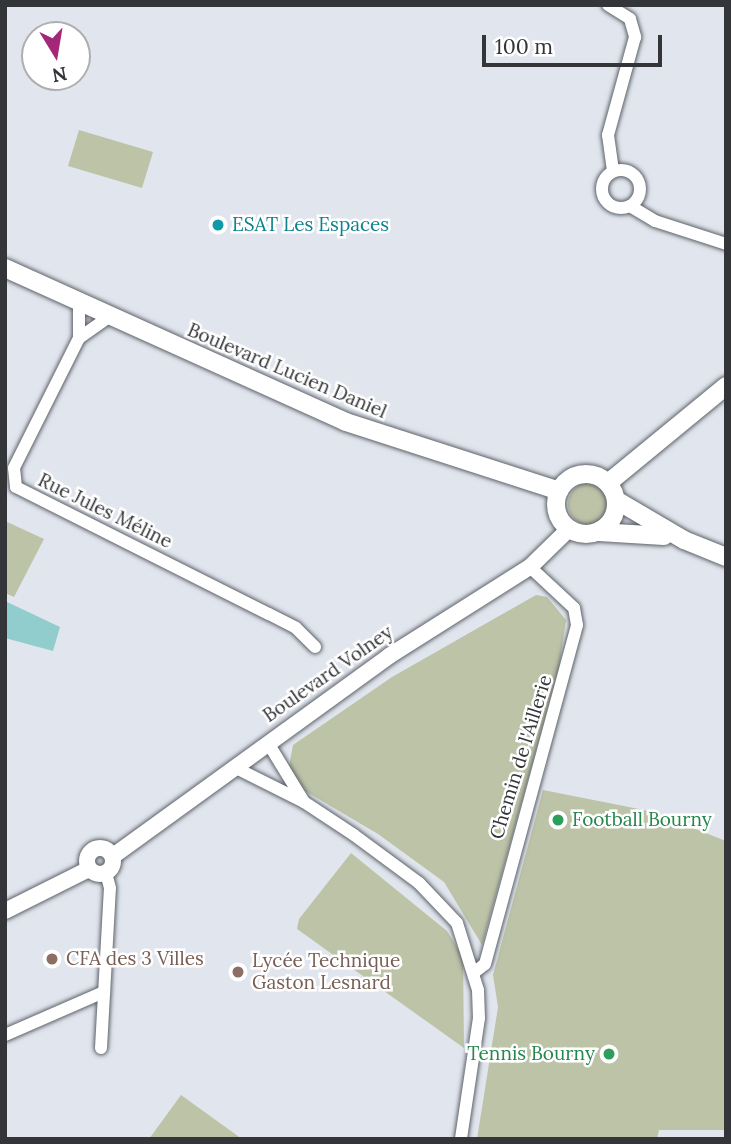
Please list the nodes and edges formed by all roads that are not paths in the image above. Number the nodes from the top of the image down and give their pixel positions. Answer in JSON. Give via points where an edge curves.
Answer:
{"nodes":[{"id":1,"x":608,"y":5,"type":"edge"},
{"id":2,"x":613,"y":171,"type":"junction"},
{"id":3,"x":630,"y":206,"type":"junction"},
{"id":4,"x":726,"y":244,"type":"edge"},
{"id":5,"x":5,"y":268,"type":"edge"},
{"id":6,"x":79,"y":302,"type":"junction"},
{"id":7,"x":110,"y":316,"type":"junction"},
{"id":8,"x":79,"y":338,"type":"junction"},
{"id":9,"x":726,"y":387,"type":"edge"},
{"id":10,"x":559,"y":491,"type":"junction"},
{"id":11,"x":612,"y":491,"type":"junction"},
{"id":12,"x":569,"y":529,"type":"junction"},
{"id":13,"x":599,"y":532,"type":"junction"},
{"id":14,"x":684,"y":540,"type":"junction"},
{"id":15,"x":726,"y":557,"type":"edge"},
{"id":16,"x":530,"y":567,"type":"junction"},
{"id":17,"x":315,"y":647,"type":"dead end"},
{"id":18,"x":268,"y":743,"type":"junction"},
{"id":19,"x":234,"y":767,"type":"junction"},
{"id":20,"x":304,"y":803,"type":"junction"},
{"id":21,"x":113,"y":856,"type":"junction"},
{"id":22,"x":89,"y":869,"type":"junction"},
{"id":23,"x":106,"y":873,"type":"junction"},
{"id":24,"x":5,"y":911,"type":"edge"},
{"id":25,"x":475,"y":971,"type":"junction"},
{"id":26,"x":104,"y":992,"type":"junction"},
{"id":27,"x":5,"y":1035,"type":"edge"},
{"id":28,"x":100,"y":1048,"type":"dead end"},
{"id":29,"x":461,"y":1139,"type":"edge"}],
"edges":[{"from":1,"to":2,"type":"street","via":[[629,19],[635,37],[608,135]]},
{"from":2,"to":3,"type":"street","via":[[625,169],[635,175],[640,186],[638,198]]},
{"from":2,"to":3,"type":"street","via":[[604,180],[607,202],[618,208]]},
{"from":3,"to":4,"type":"street","via":[[655,221]]},
{"from":5,"to":6,"type":"main road","name":"Boulevard Lucien Daniel"},
{"from":6,"to":7,"type":"main road","name":"Boulevard Lucien Daniel"},
{"from":6,"to":8,"type":"street","name":"Rue Jules Méline"},
{"from":7,"to":8,"type":"street"},
{"from":7,"to":10,"type":"main road","name":"Boulevard Lucien Daniel","via":[[346,422]]},
{"from":8,"to":17,"type":"street","name":"Rue Jules Méline","via":[[14,468],[19,491],[296,628]]},
{"from":9,"to":11,"type":"main road"},
{"from":10,"to":11,"type":"main road","via":[[582,475]]},
{"from":10,"to":12,"type":"main road","via":[[556,507]]},
{"from":11,"to":13,"type":"main road","via":[[611,522]]},
{"from":11,"to":14,"type":"main road"},
{"from":12,"to":13,"type":"main road"},
{"from":12,"to":16,"type":"street","name":"Boulevard Volney"},
{"from":13,"to":14,"type":"main road","via":[[630,531]]},
{"from":14,"to":15,"type":"main road"},
{"from":16,"to":18,"type":"street","name":"Boulevard Volney","via":[[422,634]]},
{"from":16,"to":25,"type":"street","name":"Chemin de l'Aillerie","via":[[574,608],[577,625],[485,964]]},
{"from":18,"to":19,"type":"street","name":"Boulevard Volney"},
{"from":18,"to":20,"type":"street"},
{"from":19,"to":20,"type":"street"},
{"from":19,"to":21,"type":"street","name":"Boulevard Volney"},
{"from":20,"to":25,"type":"street","via":[[440,902],[466,939]]},
{"from":21,"to":22,"type":"street","name":"Boulevard Volney","via":[[107,849],[94,849],[88,856]]},
{"from":21,"to":23,"type":"street"},
{"from":22,"to":23,"type":"street"},
{"from":22,"to":24,"type":"street","name":"Boulevard Volney"},
{"from":23,"to":26,"type":"street","via":[[110,888]]},
{"from":25,"to":29,"type":"street","via":[[479,1018]]},
{"from":26,"to":27,"type":"street"},
{"from":26,"to":28,"type":"street"}]}
